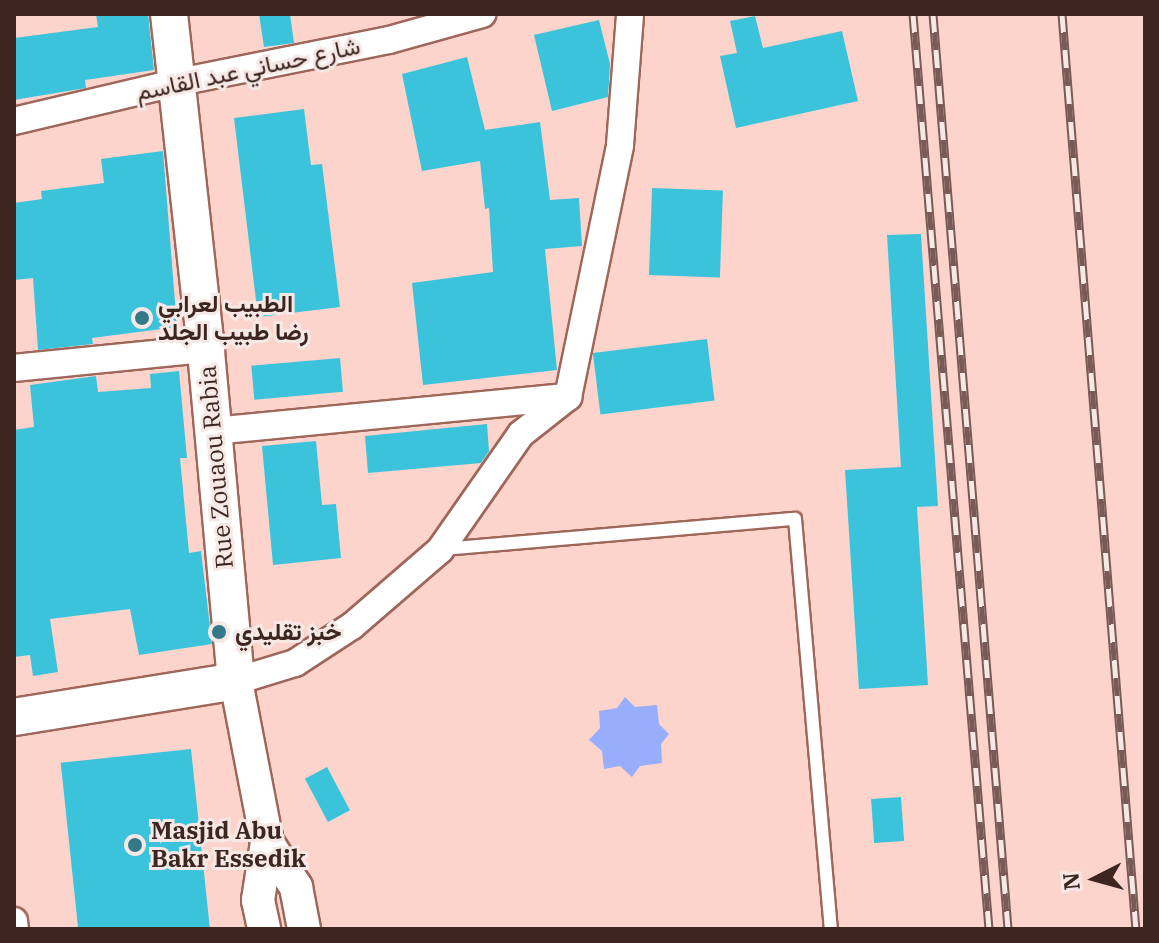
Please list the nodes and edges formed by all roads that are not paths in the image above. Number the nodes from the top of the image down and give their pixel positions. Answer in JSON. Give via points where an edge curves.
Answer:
{"nodes":[{"id":1,"x":169,"y":14,"type":"edge"},
{"id":2,"x":482,"y":14,"type":"edge"},
{"id":3,"x":630,"y":14,"type":"edge"},
{"id":4,"x":179,"y":82,"type":"junction"},
{"id":5,"x":14,"y":121,"type":"edge"},
{"id":6,"x":206,"y":349,"type":"junction"},
{"id":7,"x":14,"y":368,"type":"edge"},
{"id":8,"x":568,"y":397,"type":"junction"},
{"id":9,"x":213,"y":431,"type":"junction"},
{"id":10,"x":440,"y":550,"type":"junction"},
{"id":11,"x":236,"y":681,"type":"junction"},
{"id":12,"x":14,"y":717,"type":"edge"},
{"id":13,"x":267,"y":842,"type":"junction"},
{"id":14,"x":14,"y":921,"type":"edge"},
{"id":15,"x":15,"y":929,"type":"edge"},
{"id":16,"x":264,"y":929,"type":"edge"},
{"id":17,"x":304,"y":929,"type":"edge"},
{"id":18,"x":831,"y":929,"type":"edge"}],
"edges":[{"from":1,"to":4,"type":"main road","name":"Rue Zouaou Rabia"},
{"from":2,"to":4,"type":"street","name":"شارع حساني عبد القاسم","via":[[389,40]]},
{"from":3,"to":8,"type":"street","via":[[620,145]]},
{"from":4,"to":5,"type":"street","name":"شارع حساني عبد القاسم"},
{"from":4,"to":6,"type":"main road","name":"Rue Zouaou Rabia"},
{"from":6,"to":7,"type":"street"},
{"from":6,"to":9,"type":"main road","name":"Rue Zouaou Rabia"},
{"from":8,"to":9,"type":"street"},
{"from":8,"to":10,"type":"street","via":[[521,434]]},
{"from":9,"to":11,"type":"main road","name":"Rue Zouaou Rabia"},
{"from":10,"to":11,"type":"street","via":[[352,626],[295,663]]},
{"from":10,"to":18,"type":"lane","via":[[795,519]]},
{"from":11,"to":12,"type":"main road"},
{"from":11,"to":13,"type":"street"},
{"from":13,"to":16,"type":"street","via":[[258,900]]},
{"from":13,"to":17,"type":"street","via":[[296,887]]},
{"from":14,"to":15,"type":"street"}]}
